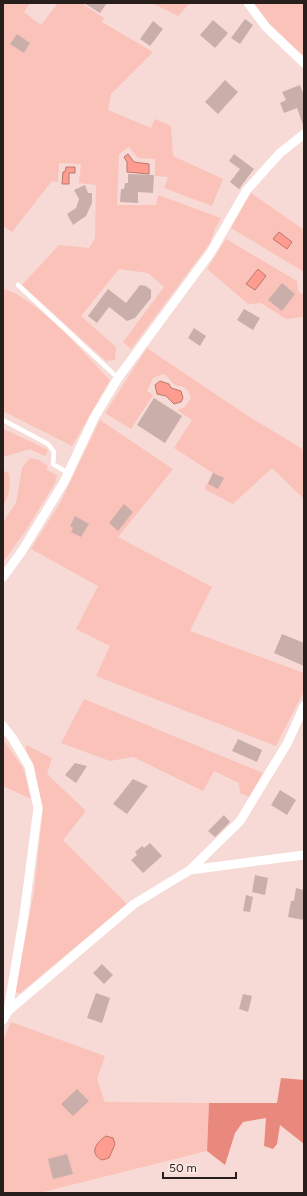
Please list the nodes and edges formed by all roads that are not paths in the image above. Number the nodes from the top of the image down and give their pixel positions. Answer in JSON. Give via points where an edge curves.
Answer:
{"nodes":[{"id":1,"x":248,"y":3,"type":"edge"},
{"id":2,"x":304,"y":63,"type":"edge"},
{"id":3,"x":304,"y":134,"type":"edge"},
{"id":4,"x":18,"y":286,"type":"dead end"},
{"id":5,"x":118,"y":378,"type":"junction"},
{"id":6,"x":3,"y":420,"type":"edge"},
{"id":7,"x":68,"y":473,"type":"junction"},
{"id":8,"x":3,"y":576,"type":"edge"},
{"id":9,"x":304,"y":706,"type":"edge"},
{"id":10,"x":3,"y":726,"type":"edge"},
{"id":11,"x":304,"y":855,"type":"edge"},
{"id":12,"x":190,"y":870,"type":"junction"},
{"id":13,"x":8,"y":1011,"type":"junction"},
{"id":14,"x":3,"y":1020,"type":"edge"}],
"edges":[{"from":1,"to":2,"type":"street","via":[[266,27]]},
{"from":3,"to":5,"type":"street","via":[[280,153],[246,190],[211,252]]},
{"from":4,"to":5,"type":"lane"},
{"from":5,"to":7,"type":"street","via":[[94,418]]},
{"from":6,"to":7,"type":"lane","via":[[48,444],[54,452],[53,464]]},
{"from":7,"to":8,"type":"street","via":[[22,551]]},
{"from":9,"to":12,"type":"street","via":[[288,742],[240,821]]},
{"from":10,"to":13,"type":"street","via":[[29,766],[38,808]]},
{"from":11,"to":12,"type":"street"},
{"from":12,"to":13,"type":"street","via":[[134,904]]},
{"from":13,"to":14,"type":"street"}]}
